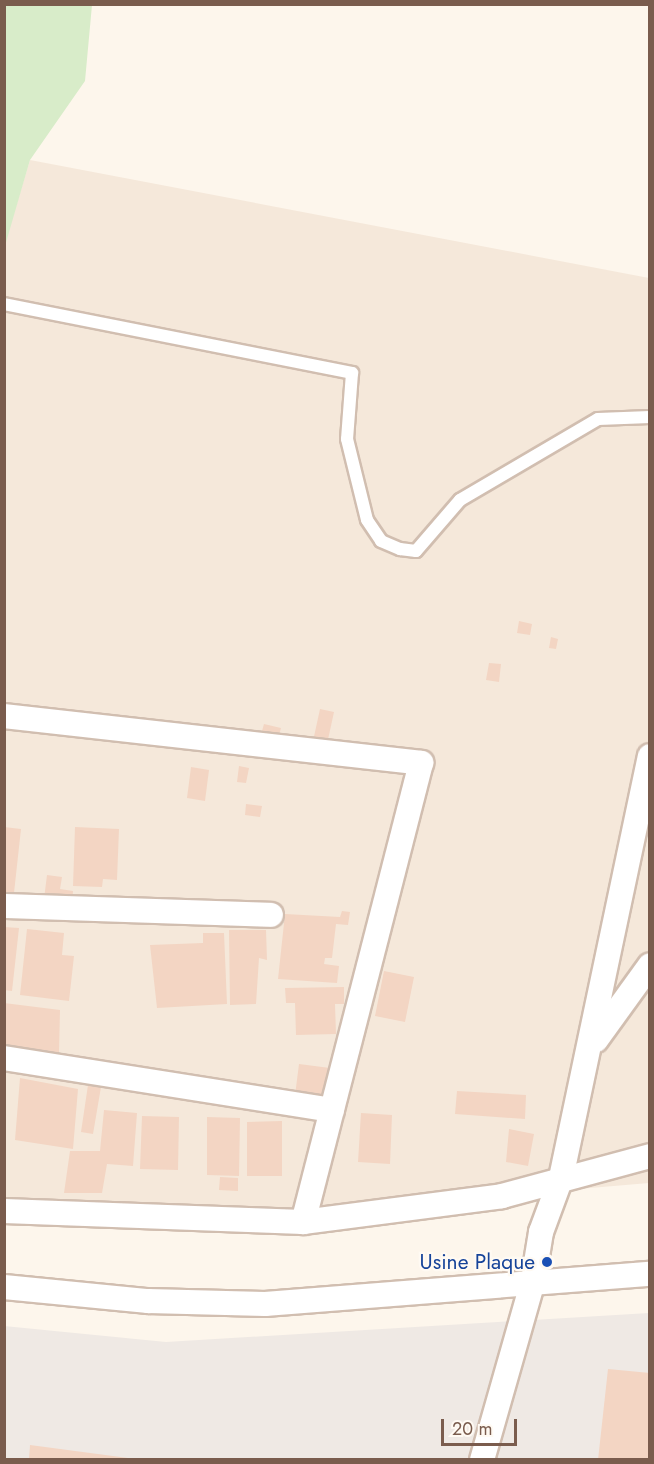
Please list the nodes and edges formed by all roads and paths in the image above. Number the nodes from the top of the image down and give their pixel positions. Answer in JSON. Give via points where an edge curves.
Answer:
{"nodes":[{"id":1,"x":4,"y":304,"type":"edge"},
{"id":2,"x":650,"y":417,"type":"edge"},
{"id":3,"x":4,"y":716,"type":"edge"},
{"id":4,"x":650,"y":756,"type":"edge"},
{"id":5,"x":4,"y":906,"type":"edge"},
{"id":6,"x":271,"y":915,"type":"dead end"},
{"id":7,"x":650,"y":965,"type":"edge"},
{"id":8,"x":591,"y":1047,"type":"junction"},
{"id":9,"x":4,"y":1058,"type":"edge"},
{"id":10,"x":332,"y":1110,"type":"junction"},
{"id":11,"x":650,"y":1156,"type":"edge"},
{"id":12,"x":561,"y":1178,"type":"junction"},
{"id":13,"x":4,"y":1211,"type":"edge"},
{"id":14,"x":303,"y":1222,"type":"junction"},
{"id":15,"x":650,"y":1274,"type":"edge"},
{"id":16,"x":533,"y":1281,"type":"junction"},
{"id":17,"x":4,"y":1287,"type":"edge"},
{"id":18,"x":482,"y":1460,"type":"edge"}],
"edges":[{"from":1,"to":2,"type":"lane","via":[[352,373],[347,439],[368,520],[381,541],[400,549],[416,551],[460,500],[598,419]]},
{"from":3,"to":10,"type":"street","via":[[421,763]]},
{"from":4,"to":8,"type":"street"},
{"from":5,"to":6,"type":"street"},
{"from":7,"to":8,"type":"street"},
{"from":8,"to":12,"type":"street"},
{"from":9,"to":10,"type":"street"},
{"from":10,"to":14,"type":"street"},
{"from":11,"to":12,"type":"street"},
{"from":12,"to":14,"type":"street","via":[[502,1196]]},
{"from":12,"to":16,"type":"street","via":[[541,1232]]},
{"from":13,"to":14,"type":"street"},
{"from":15,"to":16,"type":"street"},
{"from":16,"to":17,"type":"street","via":[[265,1304],[148,1301]]},
{"from":16,"to":18,"type":"street"}]}
